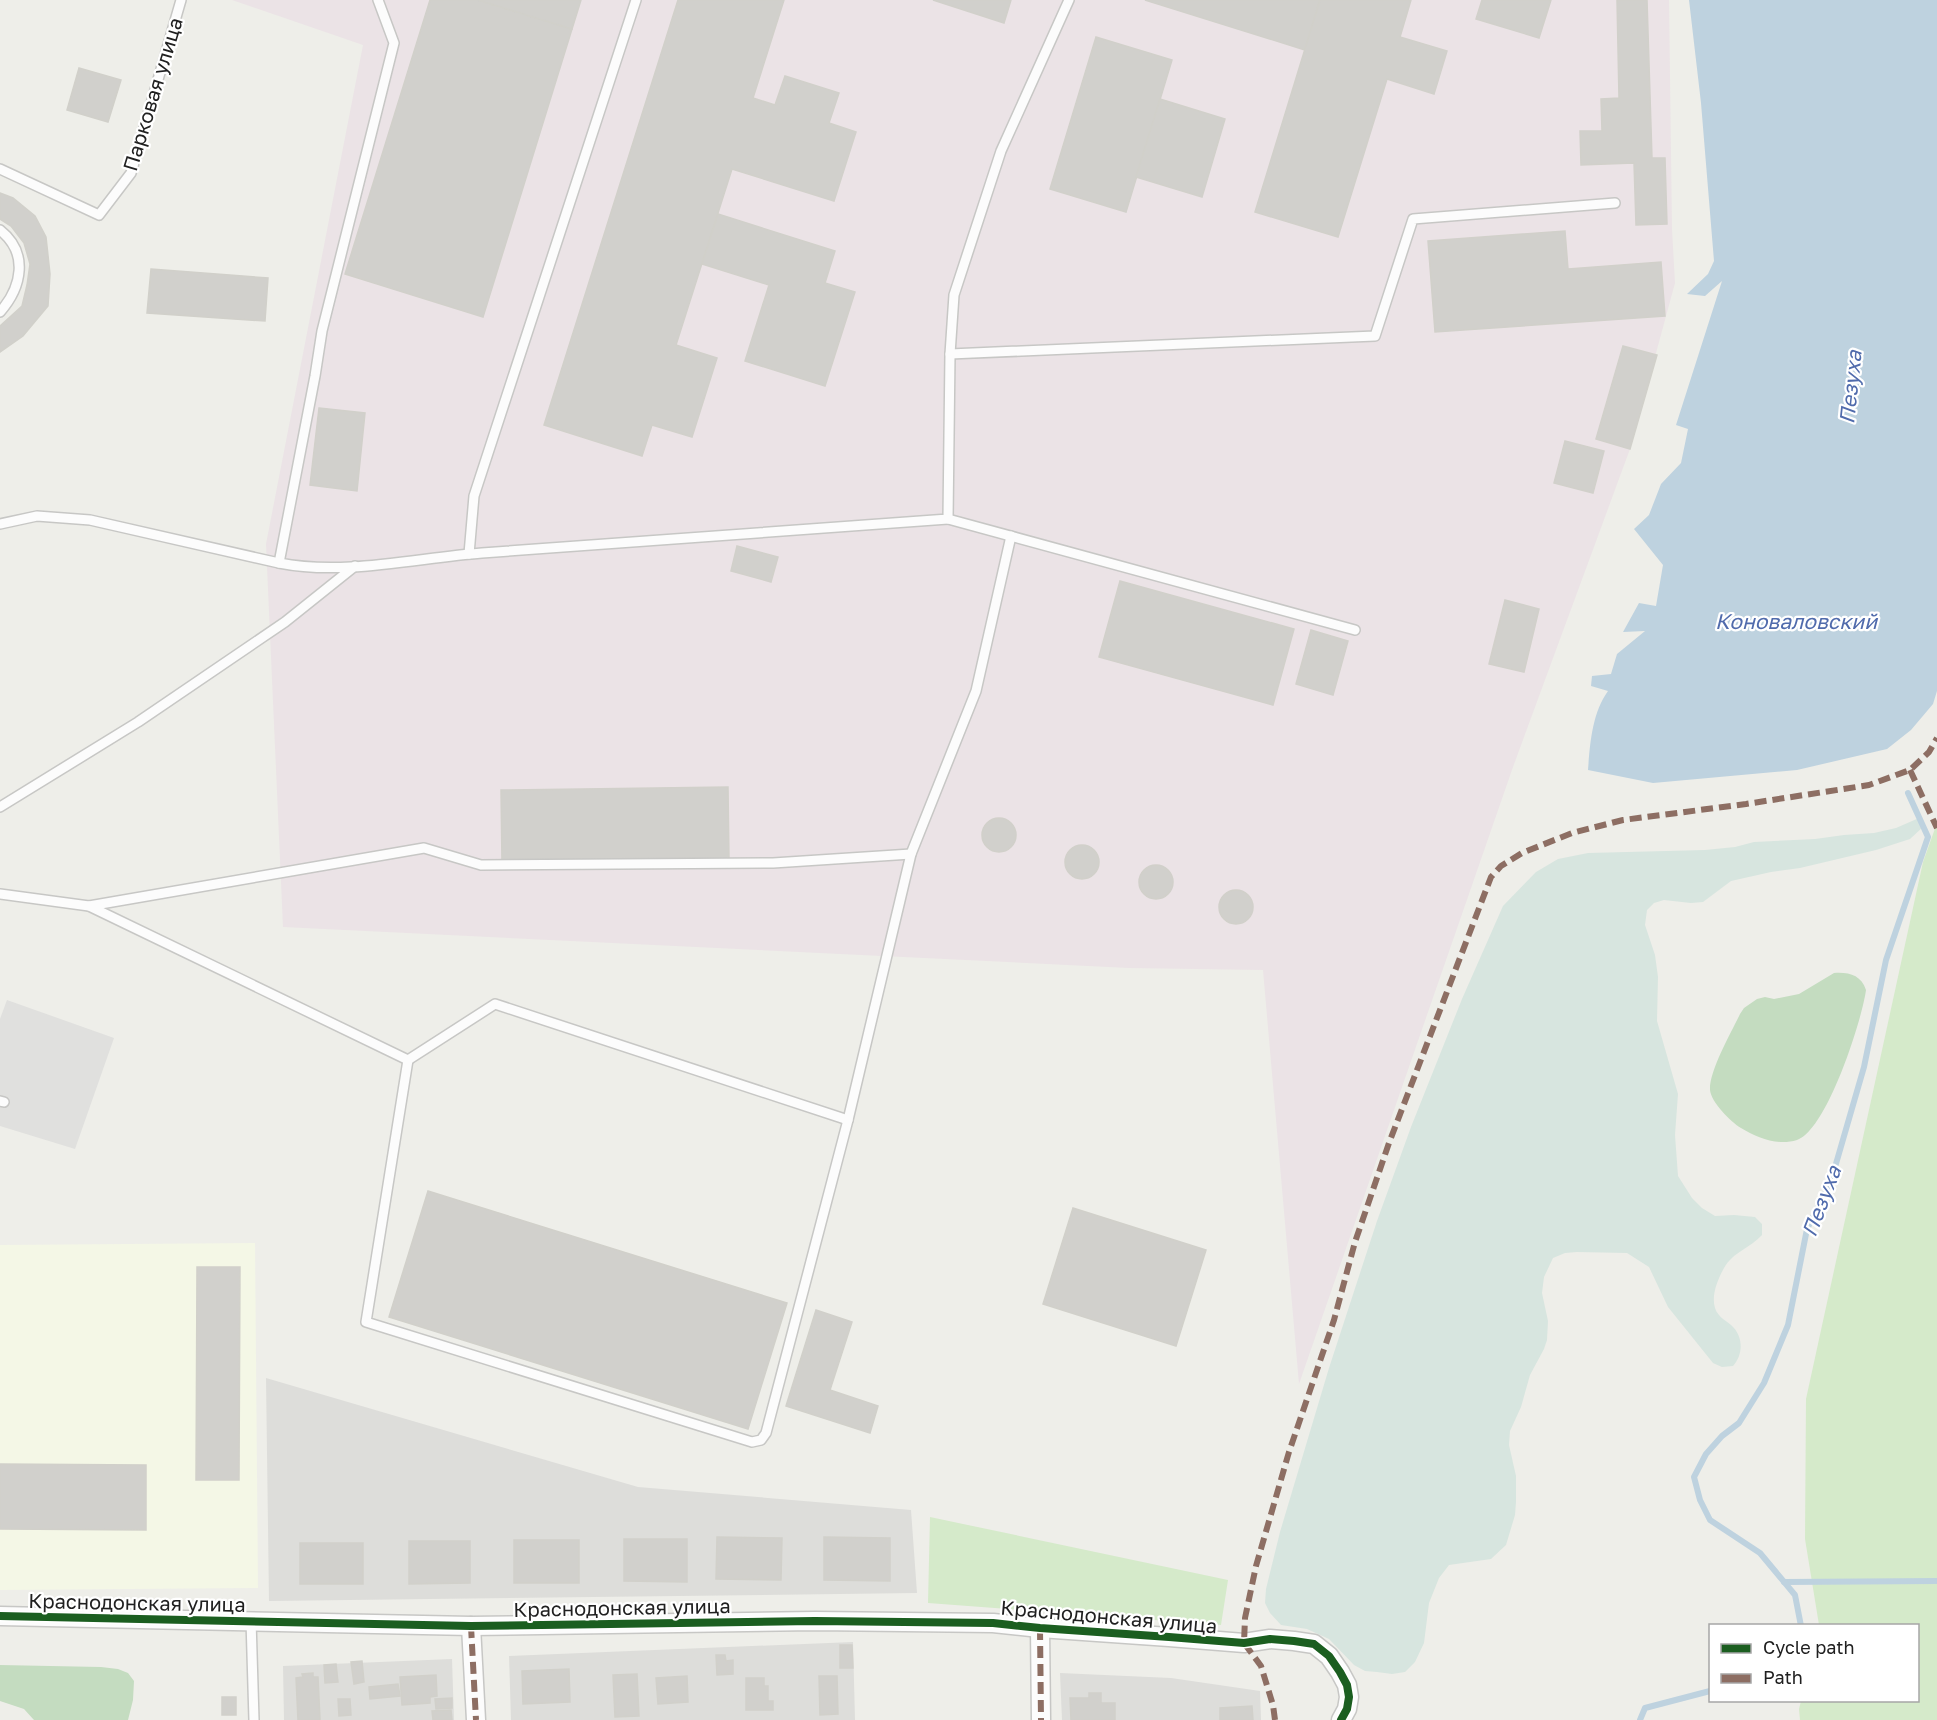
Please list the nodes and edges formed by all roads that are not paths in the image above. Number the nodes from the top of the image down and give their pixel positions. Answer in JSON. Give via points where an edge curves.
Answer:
{"nodes":[{"id":1,"x":181,"y":0,"type":"edge"},
{"id":2,"x":378,"y":0,"type":"edge"},
{"id":3,"x":636,"y":0,"type":"edge"},
{"id":4,"x":1069,"y":0,"type":"edge"},
{"id":5,"x":0,"y":169,"type":"edge"},
{"id":6,"x":1616,"y":203,"type":"dead end"},
{"id":7,"x":0,"y":230,"type":"edge"},
{"id":8,"x":0,"y":312,"type":"edge"},
{"id":9,"x":950,"y":354,"type":"junction"},
{"id":10,"x":948,"y":519,"type":"junction"},
{"id":11,"x":0,"y":524,"type":"edge"},
{"id":12,"x":1011,"y":536,"type":"junction"},
{"id":13,"x":470,"y":554,"type":"junction"},
{"id":14,"x":279,"y":563,"type":"junction"},
{"id":15,"x":356,"y":566,"type":"junction"},
{"id":16,"x":1355,"y":630,"type":"dead end"},
{"id":17,"x":0,"y":807,"type":"edge"},
{"id":18,"x":911,"y":854,"type":"junction"},
{"id":19,"x":0,"y":894,"type":"edge"},
{"id":20,"x":89,"y":906,"type":"junction"},
{"id":21,"x":408,"y":1060,"type":"junction"},
{"id":22,"x":848,"y":1119,"type":"junction"},
{"id":23,"x":0,"y":1616,"type":"edge"},
{"id":24,"x":251,"y":1620,"type":"junction"},
{"id":25,"x":471,"y":1626,"type":"junction"},
{"id":26,"x":1040,"y":1628,"type":"junction"},
{"id":27,"x":254,"y":1720,"type":"edge"},
{"id":28,"x":476,"y":1720,"type":"edge"},
{"id":29,"x":1041,"y":1720,"type":"edge"},
{"id":30,"x":1341,"y":1720,"type":"edge"}],
"edges":[{"from":1,"to":5,"type":"lane","name":"Парковая улица","via":[[132,173],[99,215]]},
{"from":2,"to":14,"type":"lane","via":[[394,43],[322,331]]},
{"from":3,"to":13,"type":"lane","via":[[474,496]]},
{"from":4,"to":9,"type":"lane","via":[[998,162],[954,295]]},
{"from":6,"to":9,"type":"lane","via":[[1413,219],[1375,336]]},
{"from":7,"to":8,"type":"lane","via":[[15,249],[19,266],[12,299]]},
{"from":9,"to":10,"type":"lane"},
{"from":10,"to":12,"type":"lane"},
{"from":10,"to":13,"type":"lane"},
{"from":11,"to":14,"type":"lane","via":[[37,516],[90,520]]},
{"from":12,"to":16,"type":"lane"},
{"from":12,"to":18,"type":"lane","via":[[976,692]]},
{"from":13,"to":15,"type":"lane"},
{"from":14,"to":15,"type":"lane","via":[[303,567]]},
{"from":15,"to":17,"type":"lane","via":[[285,622],[138,722]]},
{"from":18,"to":20,"type":"lane","via":[[773,863],[482,865],[424,848]]},
{"from":18,"to":22,"type":"lane"},
{"from":19,"to":20,"type":"lane"},
{"from":20,"to":21,"type":"lane"},
{"from":21,"to":22,"type":"lane","via":[[495,1004]]},
{"from":21,"to":22,"type":"lane","via":[[366,1322],[752,1442],[761,1440],[766,1433]]},
{"from":23,"to":24,"type":"street","name":"Краснодонская улица"},
{"from":24,"to":25,"type":"street","name":"Краснодонская улица"},
{"from":24,"to":27,"type":"lane"},
{"from":25,"to":26,"type":"street","name":"Краснодонская улица","via":[[815,1621],[993,1623]]},
{"from":25,"to":28,"type":"street"},
{"from":26,"to":29,"type":"street"},
{"from":26,"to":30,"type":"street","name":"Краснодонская улица","via":[[1244,1644],[1270,1639],[1314,1644],[1329,1656],[1347,1685],[1348,1703]]}]}
